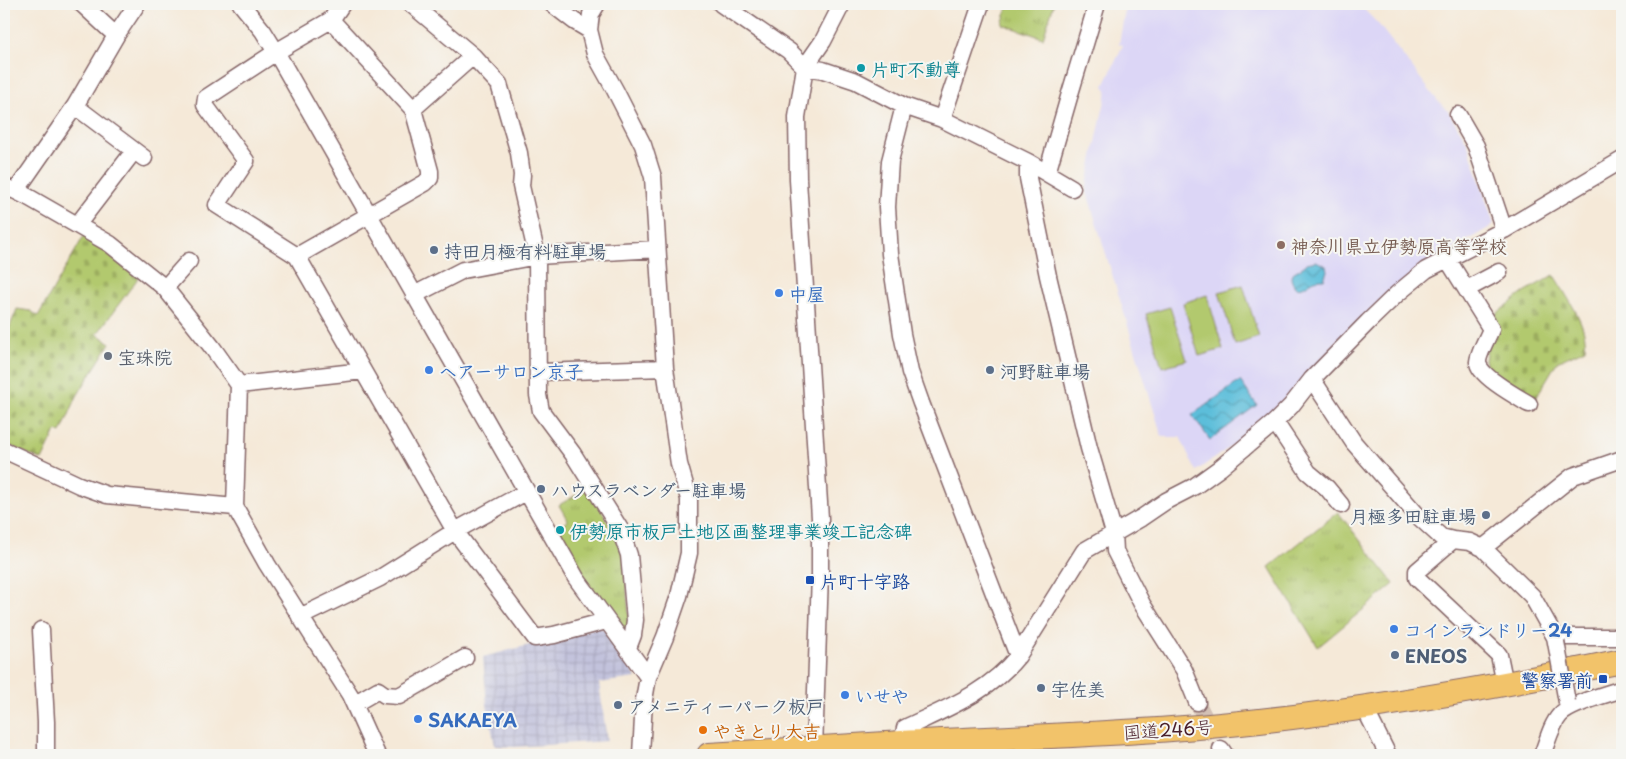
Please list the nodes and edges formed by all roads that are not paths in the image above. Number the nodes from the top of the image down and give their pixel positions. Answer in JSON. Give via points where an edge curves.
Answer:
{"nodes":[{"id":1,"x":82,"y":4,"type":"edge"},
{"id":2,"x":137,"y":4,"type":"edge"},
{"id":3,"x":241,"y":4,"type":"edge"},
{"id":4,"x":342,"y":4,"type":"edge"},
{"id":5,"x":411,"y":4,"type":"edge"},
{"id":6,"x":552,"y":4,"type":"edge"},
{"id":7,"x":597,"y":4,"type":"edge"},
{"id":8,"x":721,"y":4,"type":"edge"},
{"id":9,"x":842,"y":4,"type":"edge"},
{"id":10,"x":981,"y":4,"type":"edge"},
{"id":11,"x":1097,"y":4,"type":"edge"},
{"id":12,"x":431,"y":10,"type":"edge"},
{"id":13,"x":330,"y":20,"type":"junction"},
{"id":14,"x":589,"y":30,"type":"junction"},
{"id":15,"x":116,"y":34,"type":"junction"},
{"id":16,"x":276,"y":52,"type":"junction"},
{"id":17,"x":473,"y":56,"type":"junction"},
{"id":18,"x":805,"y":67,"type":"junction"},
{"id":19,"x":76,"y":106,"type":"junction"},
{"id":20,"x":904,"y":106,"type":"junction"},
{"id":21,"x":413,"y":109,"type":"junction"},
{"id":22,"x":1458,"y":114,"type":"dead end"},
{"id":23,"x":942,"y":119,"type":"junction"},
{"id":24,"x":1622,"y":160,"type":"edge"},
{"id":25,"x":1028,"y":162,"type":"junction"},
{"id":26,"x":1048,"y":173,"type":"junction"},
{"id":27,"x":1072,"y":188,"type":"dead end"},
{"id":28,"x":10,"y":189,"type":"edge"},
{"id":29,"x":369,"y":215,"type":"junction"},
{"id":30,"x":78,"y":224,"type":"junction"},
{"id":31,"x":1504,"y":230,"type":"junction"},
{"id":32,"x":657,"y":249,"type":"junction"},
{"id":33,"x":297,"y":256,"type":"junction"},
{"id":34,"x":537,"y":256,"type":"junction"},
{"id":35,"x":1448,"y":260,"type":"junction"},
{"id":36,"x":189,"y":261,"type":"dead end"},
{"id":37,"x":1499,"y":272,"type":"dead end"},
{"id":38,"x":166,"y":288,"type":"junction"},
{"id":39,"x":1467,"y":289,"type":"junction"},
{"id":40,"x":414,"y":296,"type":"junction"},
{"id":41,"x":664,"y":368,"type":"junction"},
{"id":42,"x":363,"y":371,"type":"junction"},
{"id":43,"x":539,"y":372,"type":"junction"},
{"id":44,"x":1312,"y":379,"type":"junction"},
{"id":45,"x":239,"y":385,"type":"junction"},
{"id":46,"x":1529,"y":404,"type":"dead end"},
{"id":47,"x":1275,"y":422,"type":"junction"},
{"id":48,"x":4,"y":450,"type":"edge"},
{"id":49,"x":1622,"y":460,"type":"edge"},
{"id":50,"x":526,"y":492,"type":"junction"},
{"id":51,"x":1340,"y":505,"type":"dead end"},
{"id":52,"x":235,"y":507,"type":"junction"},
{"id":53,"x":455,"y":532,"type":"junction"},
{"id":54,"x":1114,"y":534,"type":"junction"},
{"id":55,"x":1453,"y":540,"type":"junction"},
{"id":56,"x":1483,"y":548,"type":"junction"},
{"id":57,"x":300,"y":617,"type":"junction"},
{"id":58,"x":606,"y":620,"type":"junction"},
{"id":59,"x":41,"y":630,"type":"dead end"},
{"id":60,"x":1622,"y":636,"type":"edge"},
{"id":61,"x":1555,"y":640,"type":"junction"},
{"id":62,"x":628,"y":648,"type":"junction"},
{"id":63,"x":1018,"y":656,"type":"junction"},
{"id":64,"x":465,"y":658,"type":"dead end"},
{"id":65,"x":1622,"y":662,"type":"edge"},
{"id":66,"x":648,"y":677,"type":"junction"},
{"id":67,"x":1505,"y":684,"type":"junction"},
{"id":68,"x":1622,"y":689,"type":"edge"},
{"id":69,"x":1197,"y":702,"type":"tunnel mouth"},
{"id":70,"x":354,"y":704,"type":"junction"},
{"id":71,"x":1568,"y":705,"type":"junction"},
{"id":72,"x":1364,"y":707,"type":"junction"},
{"id":73,"x":814,"y":749,"type":"junction"},
{"id":74,"x":903,"y":749,"type":"edge"},
{"id":75,"x":46,"y":755,"type":"edge"},
{"id":76,"x":377,"y":755,"type":"edge"},
{"id":77,"x":641,"y":755,"type":"edge"},
{"id":78,"x":709,"y":755,"type":"edge"},
{"id":79,"x":1388,"y":755,"type":"edge"},
{"id":80,"x":1542,"y":755,"type":"edge"}],
"edges":[{"from":1,"to":15,"type":"street"},
{"from":2,"to":15,"type":"street"},
{"from":3,"to":16,"type":"street"},
{"from":4,"to":13,"type":"street"},
{"from":5,"to":12,"type":"street"},
{"from":6,"to":14,"type":"street"},
{"from":7,"to":14,"type":"street","via":[[591,14]]},
{"from":8,"to":18,"type":"street","via":[[789,51]]},
{"from":9,"to":18,"type":"street"},
{"from":10,"to":23,"type":"street"},
{"from":11,"to":26,"type":"street"},
{"from":12,"to":17,"type":"street"},
{"from":13,"to":16,"type":"street"},
{"from":13,"to":21,"type":"street"},
{"from":14,"to":32,"type":"street","via":[[594,54],[643,145],[653,177]]},
{"from":15,"to":19,"type":"street"},
{"from":16,"to":29,"type":"street"},
{"from":16,"to":33,"type":"street","via":[[206,98],[205,105],[246,161],[217,205]]},
{"from":17,"to":21,"type":"street"},
{"from":17,"to":34,"type":"street","via":[[499,84],[519,152],[521,186]]},
{"from":18,"to":20,"type":"street","via":[[856,81]]},
{"from":18,"to":73,"type":"street","via":[[797,117],[798,180],[820,518]]},
{"from":19,"to":28,"type":"street"},
{"from":19,"to":30,"type":"street","via":[[139,154]]},
{"from":20,"to":23,"type":"street"},
{"from":20,"to":63,"type":"street","via":[[890,161],[886,207],[902,334],[921,403]]},
{"from":21,"to":29,"type":"street","via":[[430,178]]},
{"from":22,"to":31,"type":"street","via":[[1476,146]]},
{"from":23,"to":25,"type":"street"},
{"from":24,"to":31,"type":"street"},
{"from":25,"to":26,"type":"street"},
{"from":25,"to":54,"type":"street","via":[[1028,178],[1048,276],[1088,448]]},
{"from":26,"to":27,"type":"street"},
{"from":28,"to":30,"type":"street"},
{"from":29,"to":33,"type":"street"},
{"from":29,"to":40,"type":"street"},
{"from":30,"to":38,"type":"street","via":[[110,244]]},
{"from":31,"to":35,"type":"street"},
{"from":32,"to":34,"type":"street"},
{"from":32,"to":41,"type":"street"},
{"from":33,"to":42,"type":"street"},
{"from":34,"to":40,"type":"street","via":[[463,270]]},
{"from":34,"to":43,"type":"street"},
{"from":35,"to":39,"type":"street"},
{"from":35,"to":44,"type":"street","via":[[1426,270],[1398,294]]},
{"from":36,"to":38,"type":"street"},
{"from":37,"to":39,"type":"street"},
{"from":38,"to":45,"type":"street"},
{"from":39,"to":46,"type":"street","via":[[1491,329],[1478,361],[1479,368],[1512,401]]},
{"from":40,"to":50,"type":"street"},
{"from":41,"to":43,"type":"street"},
{"from":41,"to":66,"type":"street","via":[[679,464],[688,499],[689,553],[679,596]]},
{"from":42,"to":45,"type":"street"},
{"from":42,"to":53,"type":"street"},
{"from":43,"to":62,"type":"street","via":[[541,411],[573,454],[620,529],[629,555],[635,620]]},
{"from":44,"to":47,"type":"street"},
{"from":44,"to":55,"type":"street","via":[[1354,443],[1418,516],[1441,537]]},
{"from":45,"to":52,"type":"street"},
{"from":47,"to":51,"type":"street","via":[[1308,472]]},
{"from":47,"to":54,"type":"street","via":[[1195,486]]},
{"from":48,"to":52,"type":"street","via":[[107,495]]},
{"from":49,"to":56,"type":"street","via":[[1573,476]]},
{"from":50,"to":53,"type":"street"},
{"from":50,"to":58,"type":"street","via":[[576,578]]},
{"from":52,"to":57,"type":"street"},
{"from":53,"to":57,"type":"street","via":[[380,578]]},
{"from":53,"to":58,"type":"street","via":[[535,638]]},
{"from":54,"to":63,"type":"street","via":[[1084,551]]},
{"from":54,"to":69,"type":"street","via":[[1115,551],[1142,604],[1184,670]]},
{"from":55,"to":56,"type":"street"},
{"from":55,"to":67,"type":"street","via":[[1417,571],[1417,578],[1499,655]]},
{"from":56,"to":61,"type":"street","via":[[1532,596]]},
{"from":57,"to":70,"type":"street"},
{"from":58,"to":62,"type":"street"},
{"from":59,"to":75,"type":"street"},
{"from":60,"to":61,"type":"street"},
{"from":61,"to":71,"type":"street","bridge":true},
{"from":62,"to":66,"type":"street"},
{"from":63,"to":74,"type":"street","via":[[988,686],[966,700],[905,728]]},
{"from":64,"to":70,"type":"street","via":[[399,696],[385,695],[378,690]]},
{"from":65,"to":67,"type":"highway","name":"国道246号"},
{"from":66,"to":77,"type":"street"},
{"from":67,"to":72,"type":"highway","name":"国道246号"},
{"from":68,"to":71,"type":"street"},
{"from":70,"to":76,"type":"street"},
{"from":71,"to":80,"type":"street","via":[[1553,728]]},
{"from":72,"to":74,"type":"highway","name":"国道246号","via":[[1199,727]]},
{"from":72,"to":79,"type":"street"},
{"from":73,"to":74,"type":"highway","name":"国道246号"},
{"from":73,"to":78,"type":"highway","name":"国道246号"}]}
